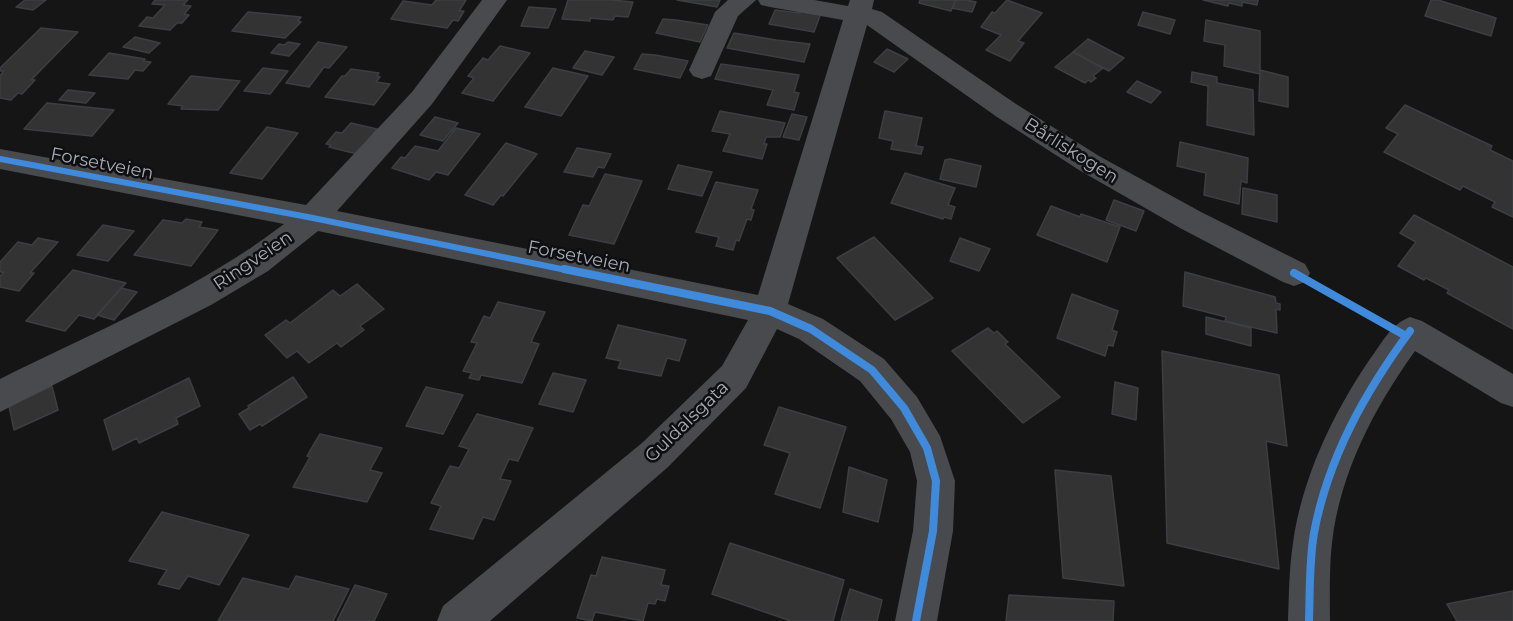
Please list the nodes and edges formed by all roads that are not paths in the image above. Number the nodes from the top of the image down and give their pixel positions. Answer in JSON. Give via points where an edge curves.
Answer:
{"nodes":[{"id":1,"x":495,"y":0,"type":"edge"},
{"id":2,"x":744,"y":0,"type":"edge"},
{"id":3,"x":770,"y":0,"type":"edge"},
{"id":4,"x":859,"y":9,"type":"edge"},
{"id":5,"x":702,"y":70,"type":"dead end"},
{"id":6,"x":0,"y":159,"type":"edge"},
{"id":7,"x":313,"y":218,"type":"junction"},
{"id":8,"x":1294,"y":273,"type":"dead end"},
{"id":9,"x":770,"y":311,"type":"junction"},
{"id":10,"x":1513,"y":392,"type":"edge"},
{"id":11,"x":0,"y":396,"type":"edge"},
{"id":12,"x":458,"y":621,"type":"edge"},
{"id":13,"x":916,"y":621,"type":"edge"},
{"id":14,"x":1309,"y":621,"type":"edge"}],
"edges":[{"from":1,"to":7,"type":"street","name":"Ringveien","via":[[422,98]]},
{"from":2,"to":5,"type":"street","via":[[727,12]]},
{"from":3,"to":4,"type":"street"},
{"from":4,"to":8,"type":"street","name":"Bårliskogen","via":[[1088,162],[1167,208]]},
{"from":4,"to":9,"type":"street","name":"Guldalsgata"},
{"from":6,"to":7,"type":"street","name":"Forsetveien"},
{"from":7,"to":9,"type":"street","name":"Forsetveien"},
{"from":7,"to":11,"type":"street","name":"Ringveien","via":[[257,262],[199,296]]},
{"from":9,"to":12,"type":"street","name":"Guldalsgata","via":[[734,377],[655,455]]},
{"from":9,"to":13,"type":"street","name":"Forsetveien","via":[[811,329],[872,370],[904,408],[927,447],[936,481],[933,531]]},
{"from":10,"to":14,"type":"street","via":[[1410,331],[1379,375],[1331,471],[1314,536]]}]}
